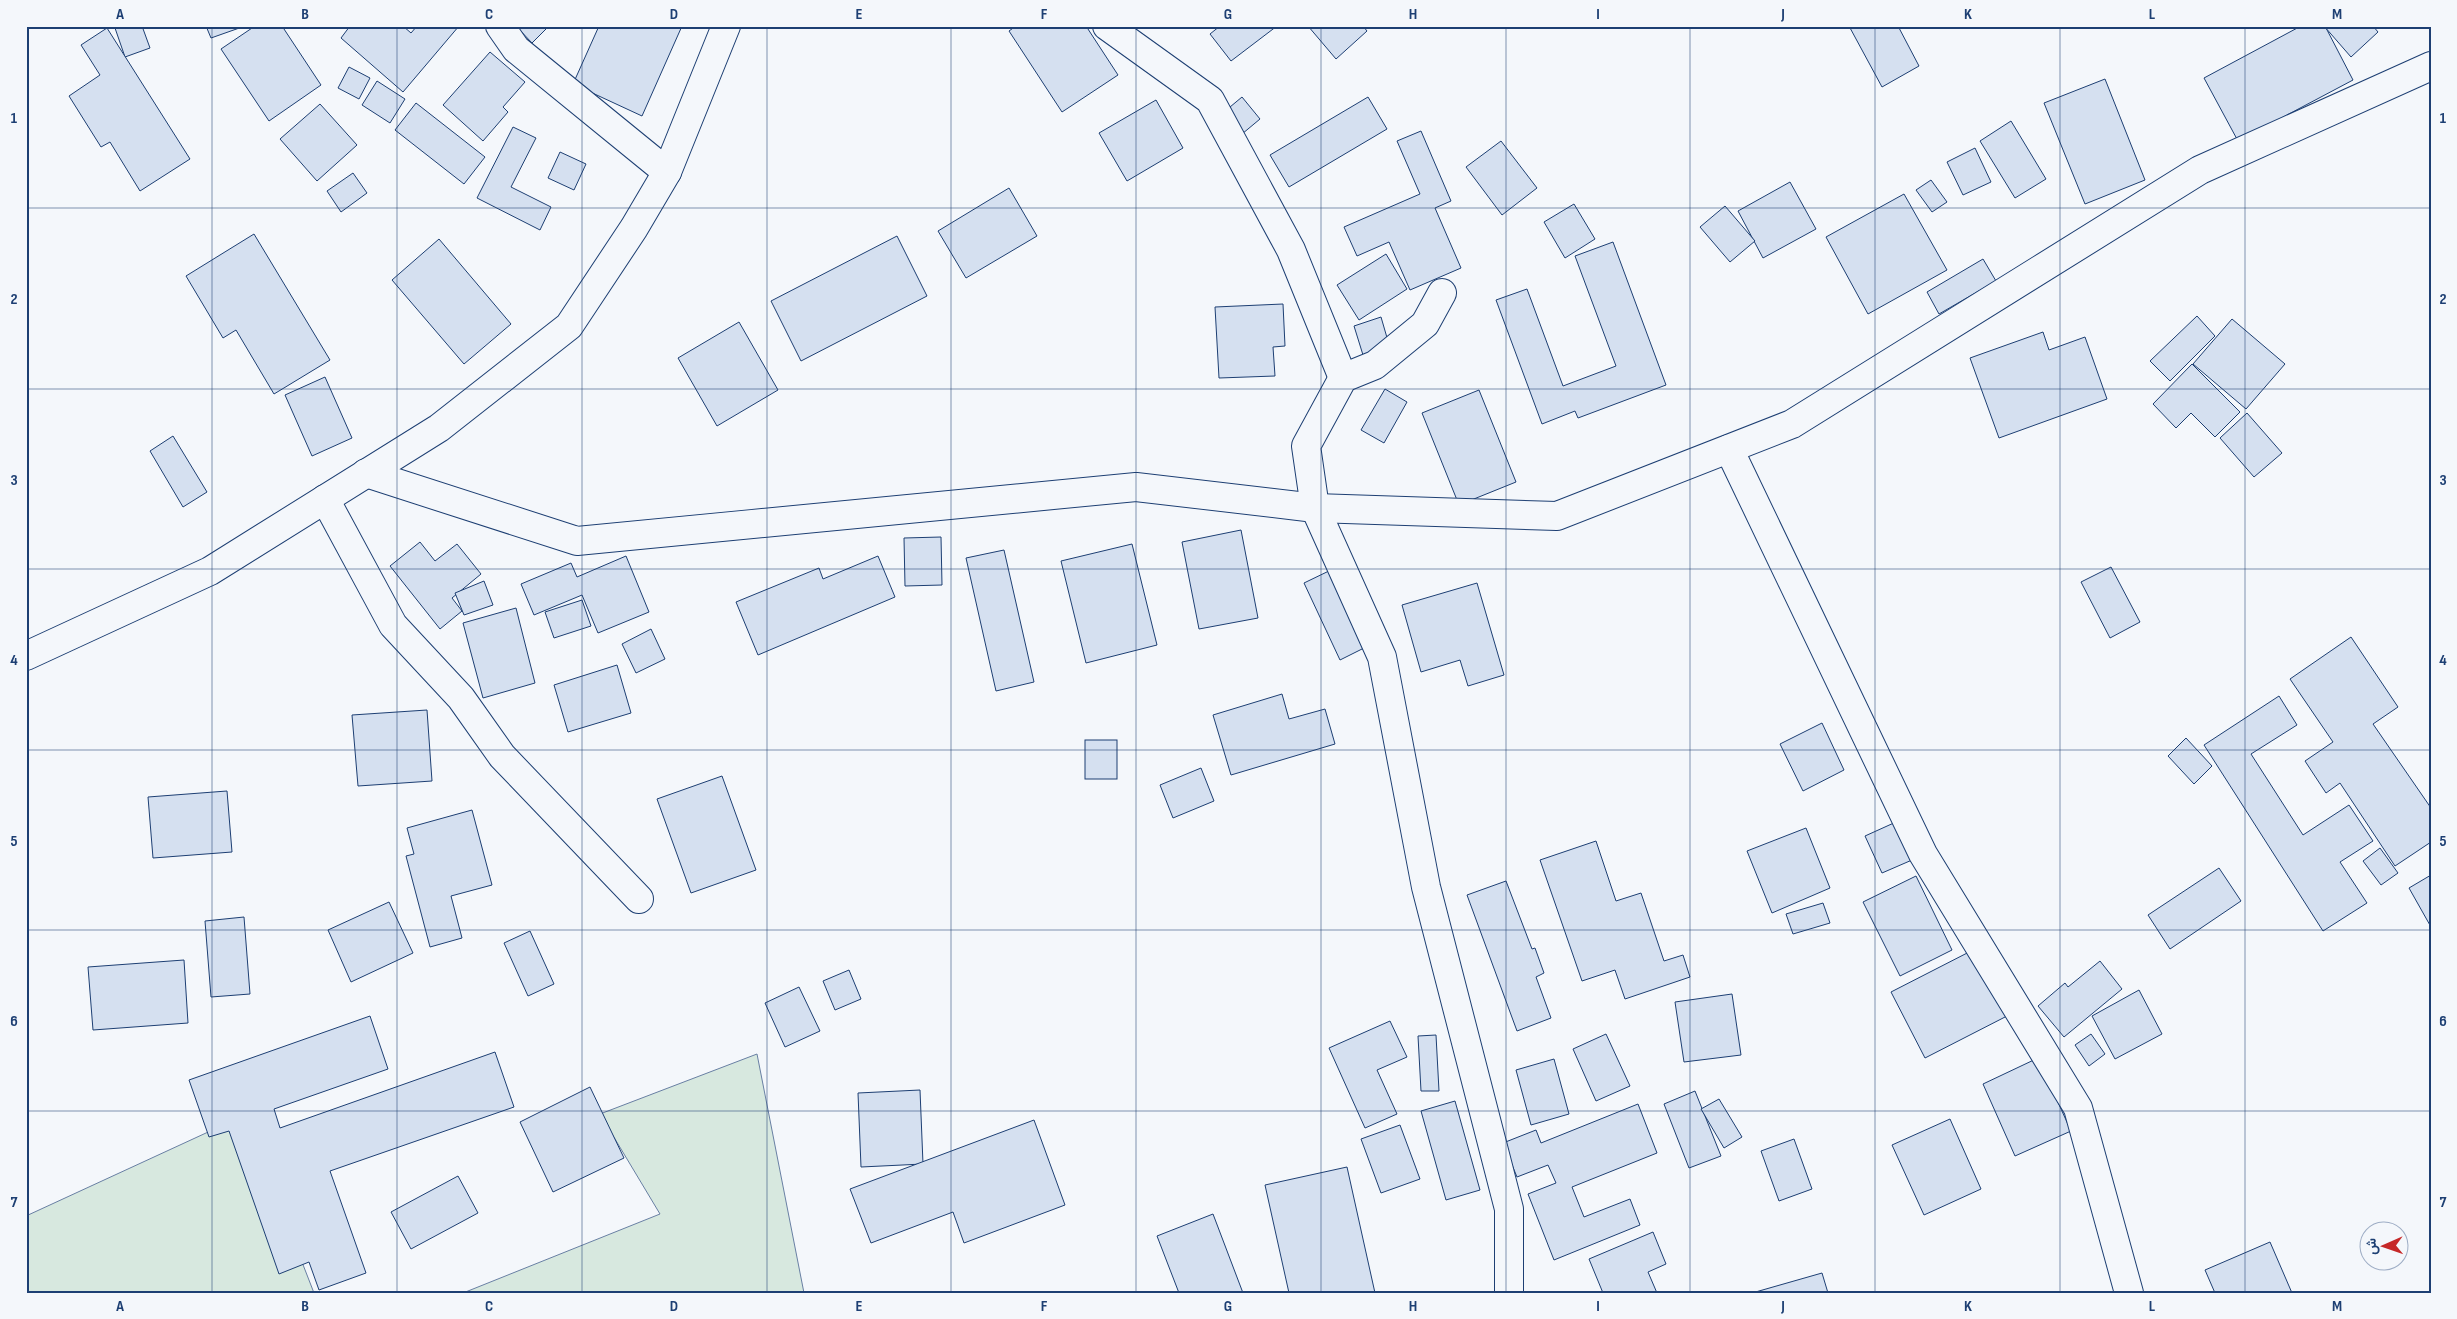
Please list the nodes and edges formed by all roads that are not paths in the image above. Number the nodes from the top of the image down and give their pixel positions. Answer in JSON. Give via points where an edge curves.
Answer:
{"nodes":[{"id":1,"x":500,"y":26,"type":"edge"},
{"id":2,"x":726,"y":26,"type":"edge"},
{"id":3,"x":1107,"y":26,"type":"edge"},
{"id":4,"x":2431,"y":66,"type":"edge"},
{"id":5,"x":667,"y":172,"type":"junction"},
{"id":6,"x":1442,"y":293,"type":"dead end"},
{"id":7,"x":1343,"y":378,"type":"junction"},
{"id":8,"x":1729,"y":449,"type":"junction"},
{"id":9,"x":366,"y":473,"type":"junction"},
{"id":10,"x":325,"y":500,"type":"junction"},
{"id":11,"x":1315,"y":508,"type":"junction"},
{"id":12,"x":26,"y":656,"type":"edge"},
{"id":13,"x":639,"y":899,"type":"dead end"},
{"id":14,"x":1509,"y":1293,"type":"edge"},
{"id":15,"x":2129,"y":1293,"type":"edge"}],
"edges":[{"from":1,"to":5,"type":"street","via":[[516,49]]},
{"from":2,"to":5,"type":"street"},
{"from":3,"to":7,"type":"street","via":[[1210,100],[1290,250]]},
{"from":4,"to":8,"type":"street","via":[[2200,170],[1792,424]]},
{"from":5,"to":9,"type":"street","via":[[569,326],[439,428]]},
{"from":6,"to":7,"type":"street","via":[[1425,324],[1375,365]]},
{"from":7,"to":11,"type":"street","via":[[1306,446]]},
{"from":8,"to":11,"type":"street","via":[[1556,516]]},
{"from":8,"to":15,"type":"street","via":[[1923,854],[2078,1108]]},
{"from":9,"to":10,"type":"street"},
{"from":9,"to":11,"type":"street","via":[[577,541],[1136,487]]},
{"from":10,"to":12,"type":"street","via":[[210,571]]},
{"from":10,"to":13,"type":"street","via":[[393,625],[461,698],[502,756]]},
{"from":11,"to":14,"type":"street","via":[[1382,657],[1426,887],[1510,1209]]}]}
